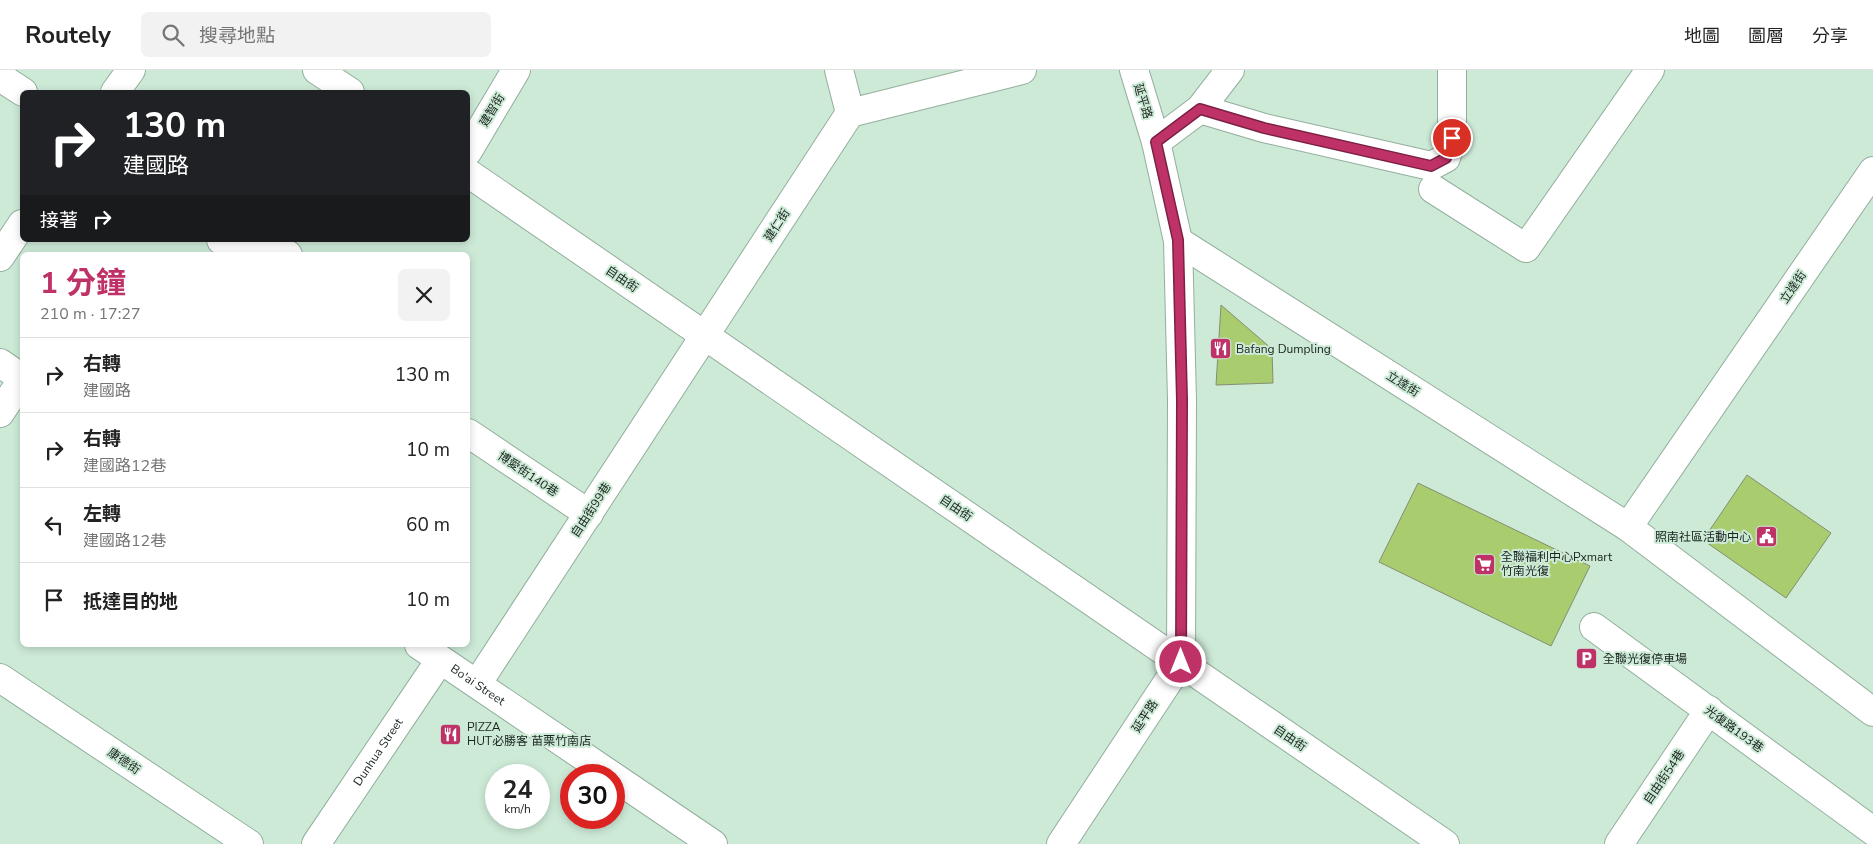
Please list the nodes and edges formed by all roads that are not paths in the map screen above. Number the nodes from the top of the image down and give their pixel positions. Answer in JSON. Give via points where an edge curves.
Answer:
{"nodes":[{"id":1,"x":131,"y":70,"type":"edge"},
{"id":2,"x":317,"y":70,"type":"edge"},
{"id":3,"x":516,"y":70,"type":"edge"},
{"id":4,"x":839,"y":70,"type":"edge"},
{"id":5,"x":1022,"y":70,"type":"edge"},
{"id":6,"x":1134,"y":70,"type":"edge"},
{"id":7,"x":1230,"y":70,"type":"edge"},
{"id":8,"x":1452,"y":70,"type":"edge"},
{"id":9,"x":1650,"y":70,"type":"edge"},
{"id":10,"x":0,"y":77,"type":"edge"},
{"id":11,"x":21,"y":90,"type":"edge"},
{"id":12,"x":116,"y":90,"type":"edge"},
{"id":13,"x":347,"y":90,"type":"edge"},
{"id":14,"x":1200,"y":109,"type":"junction"},
{"id":15,"x":850,"y":114,"type":"junction"},
{"id":16,"x":1156,"y":142,"type":"junction"},
{"id":17,"x":470,"y":147,"type":"edge"},
{"id":18,"x":1873,"y":171,"type":"edge"},
{"id":19,"x":470,"y":174,"type":"edge"},
{"id":20,"x":1433,"y":189,"type":"dead end"},
{"id":21,"x":20,"y":227,"type":"edge"},
{"id":22,"x":1178,"y":240,"type":"junction"},
{"id":23,"x":230,"y":242,"type":"edge"},
{"id":24,"x":275,"y":252,"type":"edge"},
{"id":25,"x":0,"y":257,"type":"edge"},
{"id":26,"x":705,"y":336,"type":"junction"},
{"id":27,"x":0,"y":363,"type":"edge"},
{"id":28,"x":20,"y":378,"type":"edge"},
{"id":29,"x":20,"y":382,"type":"edge"},
{"id":30,"x":0,"y":414,"type":"edge"},
{"id":31,"x":470,"y":434,"type":"edge"},
{"id":32,"x":589,"y":514,"type":"junction"},
{"id":33,"x":1628,"y":527,"type":"junction"},
{"id":34,"x":1594,"y":627,"type":"dead end"},
{"id":35,"x":430,"y":652,"type":"edge"},
{"id":36,"x":1181,"y":662,"type":"junction"},
{"id":37,"x":0,"y":678,"type":"edge"},
{"id":38,"x":477,"y":684,"type":"junction"},
{"id":39,"x":1709,"y":710,"type":"junction"},
{"id":40,"x":1873,"y":712,"type":"edge"},
{"id":41,"x":594,"y":764,"type":"edge"},
{"id":42,"x":625,"y":785,"type":"edge"},
{"id":43,"x":1865,"y":834,"type":"edge"},
{"id":44,"x":1432,"y":840,"type":"edge"},
{"id":45,"x":249,"y":844,"type":"edge"},
{"id":46,"x":316,"y":844,"type":"edge"},
{"id":47,"x":713,"y":844,"type":"edge"},
{"id":48,"x":1061,"y":844,"type":"edge"},
{"id":49,"x":1619,"y":844,"type":"edge"}],
"edges":[{"from":1,"to":12,"type":"street"},
{"from":2,"to":13,"type":"street"},
{"from":3,"to":17,"type":"street","name":"建智街"},
{"from":4,"to":15,"type":"street"},
{"from":5,"to":15,"type":"street"},
{"from":6,"to":16,"type":"street","name":"延平路"},
{"from":7,"to":14,"type":"street"},
{"from":8,"to":14,"type":"street","via":[[1452,138],[1446,158],[1431,166],[1264,128]]},
{"from":9,"to":20,"type":"street","via":[[1526,248]]},
{"from":10,"to":11,"type":"street"},
{"from":14,"to":16,"type":"street"},
{"from":15,"to":26,"type":"street","name":"建仁街"},
{"from":16,"to":22,"type":"street","name":"延平路"},
{"from":18,"to":33,"type":"street","name":"立達街"},
{"from":19,"to":26,"type":"street","name":"自由街"},
{"from":21,"to":25,"type":"street"},
{"from":22,"to":33,"type":"street","name":"立達街"},
{"from":22,"to":36,"type":"street","name":"延平路","via":[[1182,400]]},
{"from":23,"to":24,"type":"street"},
{"from":26,"to":32,"type":"street","name":"自由街99巷"},
{"from":26,"to":36,"type":"street","name":"自由街"},
{"from":27,"to":28,"type":"street"},
{"from":29,"to":30,"type":"street"},
{"from":31,"to":32,"type":"street","name":"博愛街140巷"},
{"from":32,"to":38,"type":"street","name":"自由街99巷"},
{"from":33,"to":40,"type":"street","name":"立達街"},
{"from":34,"to":39,"type":"street","name":"光復路193巷"},
{"from":35,"to":38,"type":"street","name":"Bo'ai Street"},
{"from":35,"to":46,"type":"street","name":"Dunhua Street"},
{"from":36,"to":44,"type":"street","name":"自由街"},
{"from":36,"to":48,"type":"street","name":"延平路"},
{"from":37,"to":45,"type":"street","name":"康德街"},
{"from":38,"to":41,"type":"street","name":"Bo'ai Street"},
{"from":39,"to":43,"type":"street","name":"光復路193巷"},
{"from":39,"to":49,"type":"street","name":"自由街54巷"},
{"from":42,"to":47,"type":"street","name":"Bo'ai Street"}]}
